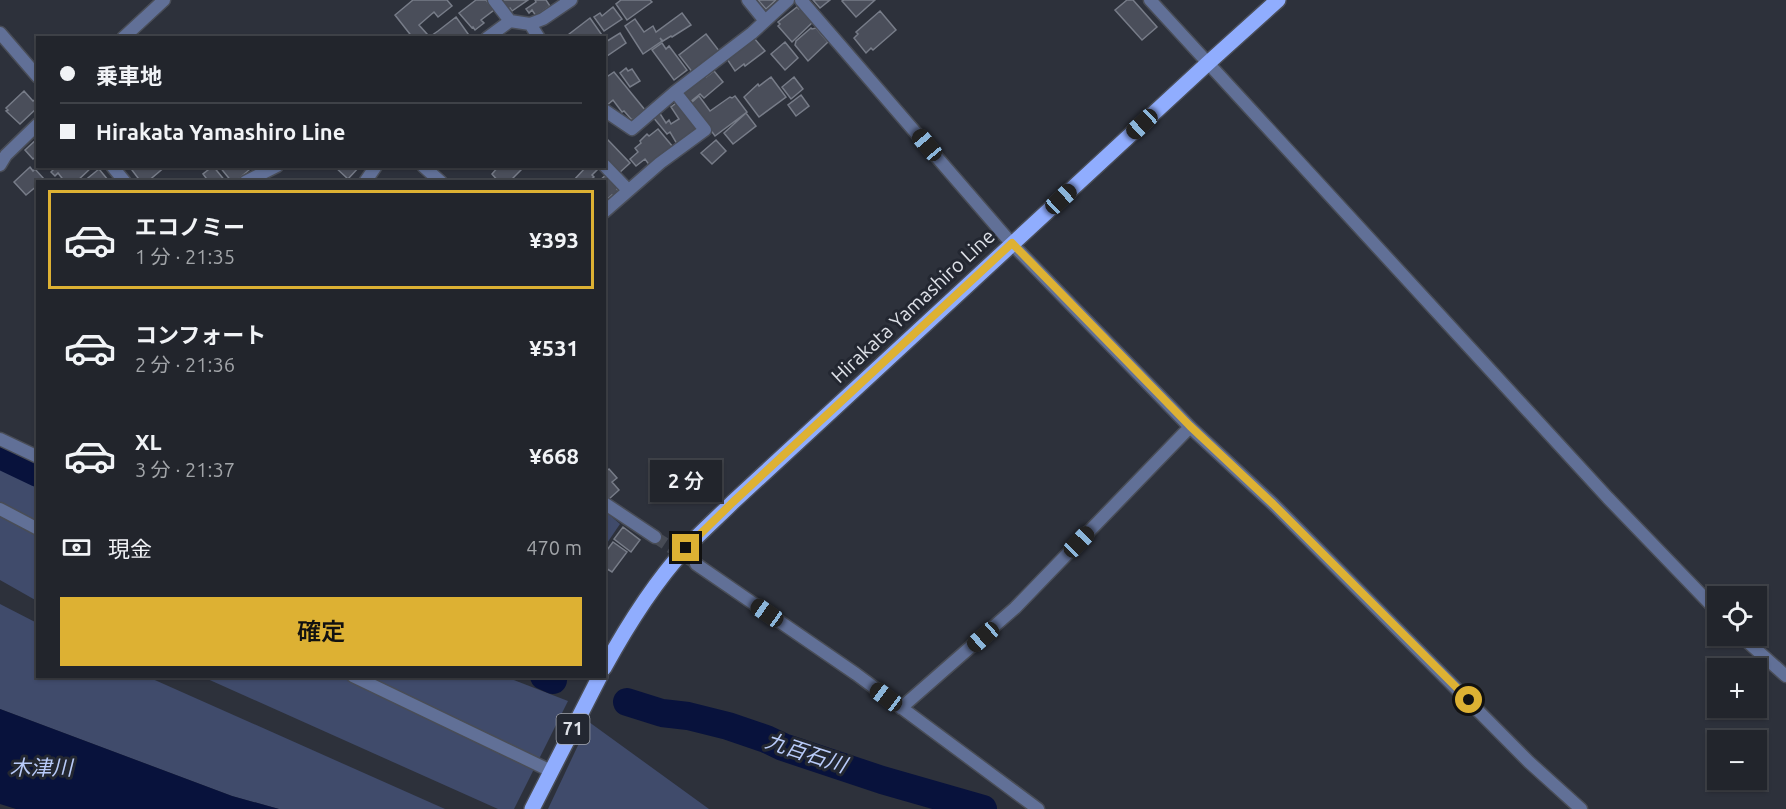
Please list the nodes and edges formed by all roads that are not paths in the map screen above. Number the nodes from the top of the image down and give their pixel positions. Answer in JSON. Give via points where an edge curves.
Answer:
{"nodes":[{"id":1,"x":164,"y":0,"type":"edge"},
{"id":2,"x":494,"y":0,"type":"edge"},
{"id":3,"x":571,"y":0,"type":"edge"},
{"id":4,"x":748,"y":0,"type":"edge"},
{"id":5,"x":788,"y":0,"type":"edge"},
{"id":6,"x":801,"y":0,"type":"edge"},
{"id":7,"x":1150,"y":0,"type":"edge"},
{"id":8,"x":1278,"y":0,"type":"edge"},
{"id":9,"x":510,"y":21,"type":"junction"},
{"id":10,"x":765,"y":21,"type":"junction"},
{"id":11,"x":530,"y":24,"type":"junction"},
{"id":12,"x":0,"y":33,"type":"edge"},
{"id":13,"x":125,"y":36,"type":"edge"},
{"id":14,"x":490,"y":36,"type":"edge"},
{"id":15,"x":538,"y":36,"type":"edge"},
{"id":16,"x":1207,"y":63,"type":"junction"},
{"id":17,"x":36,"y":75,"type":"edge"},
{"id":18,"x":675,"y":92,"type":"junction"},
{"id":19,"x":606,"y":111,"type":"edge"},
{"id":20,"x":36,"y":126,"type":"edge"},
{"id":21,"x":0,"y":165,"type":"edge"},
{"id":22,"x":606,"y":167,"type":"edge"},
{"id":23,"x":114,"y":168,"type":"edge"},
{"id":24,"x":274,"y":168,"type":"edge"},
{"id":25,"x":425,"y":168,"type":"edge"},
{"id":26,"x":123,"y":180,"type":"edge"},
{"id":27,"x":249,"y":180,"type":"edge"},
{"id":28,"x":439,"y":180,"type":"edge"},
{"id":29,"x":628,"y":190,"type":"junction"},
{"id":30,"x":606,"y":210,"type":"edge"},
{"id":31,"x":1012,"y":243,"type":"junction"},
{"id":32,"x":1190,"y":426,"type":"junction"},
{"id":33,"x":0,"y":439,"type":"edge"},
{"id":34,"x":36,"y":456,"type":"edge"},
{"id":35,"x":606,"y":504,"type":"edge"},
{"id":36,"x":0,"y":509,"type":"edge"},
{"id":37,"x":36,"y":528,"type":"edge"},
{"id":38,"x":654,"y":537,"type":"tunnel mouth"},
{"id":39,"x":696,"y":564,"type":"tunnel mouth"},
{"id":40,"x":1707,"y":601,"type":"edge"},
{"id":41,"x":1752,"y":646,"type":"edge"},
{"id":42,"x":606,"y":664,"type":"edge"},
{"id":43,"x":1786,"y":676,"type":"edge"},
{"id":44,"x":357,"y":678,"type":"edge"},
{"id":45,"x":599,"y":678,"type":"edge"},
{"id":46,"x":902,"y":708,"type":"junction"},
{"id":47,"x":549,"y":776,"type":"junction"},
{"id":48,"x":532,"y":809,"type":"edge"},
{"id":49,"x":1038,"y":809,"type":"edge"},
{"id":50,"x":1581,"y":809,"type":"edge"}],
"edges":[{"from":1,"to":13,"type":"street"},
{"from":2,"to":9,"type":"street"},
{"from":3,"to":11,"type":"street"},
{"from":4,"to":10,"type":"street"},
{"from":5,"to":10,"type":"street"},
{"from":6,"to":31,"type":"street"},
{"from":7,"to":16,"type":"street"},
{"from":8,"to":16,"type":"main road","name":"Hirakata Yamashiro Line"},
{"from":9,"to":11,"type":"street"},
{"from":9,"to":14,"type":"street"},
{"from":10,"to":18,"type":"street"},
{"from":11,"to":15,"type":"street"},
{"from":12,"to":17,"type":"street"},
{"from":16,"to":31,"type":"main road","name":"Hirakata Yamashiro Line"},
{"from":16,"to":40,"type":"street"},
{"from":18,"to":19,"type":"street","via":[[632,129]]},
{"from":18,"to":29,"type":"street","via":[[705,130]]},
{"from":20,"to":21,"type":"street"},
{"from":22,"to":29,"type":"street"},
{"from":23,"to":26,"type":"street"},
{"from":24,"to":27,"type":"street"},
{"from":25,"to":28,"type":"street"},
{"from":29,"to":30,"type":"street"},
{"from":31,"to":32,"type":"street"},
{"from":31,"to":42,"type":"main road","name":"Hirakata Yamashiro Line","via":[[686,548],[650,593]]},
{"from":32,"to":46,"type":"street","via":[[1016,608]]},
{"from":32,"to":50,"type":"street"},
{"from":33,"to":34,"type":"street"},
{"from":35,"to":38,"type":"street"},
{"from":36,"to":37,"type":"street"},
{"from":39,"to":46,"type":"street"},
{"from":41,"to":43,"type":"street"},
{"from":44,"to":47,"type":"street"},
{"from":45,"to":47,"type":"main road","number":"71"},
{"from":46,"to":49,"type":"street"},
{"from":47,"to":48,"type":"main road","number":"71"}]}
